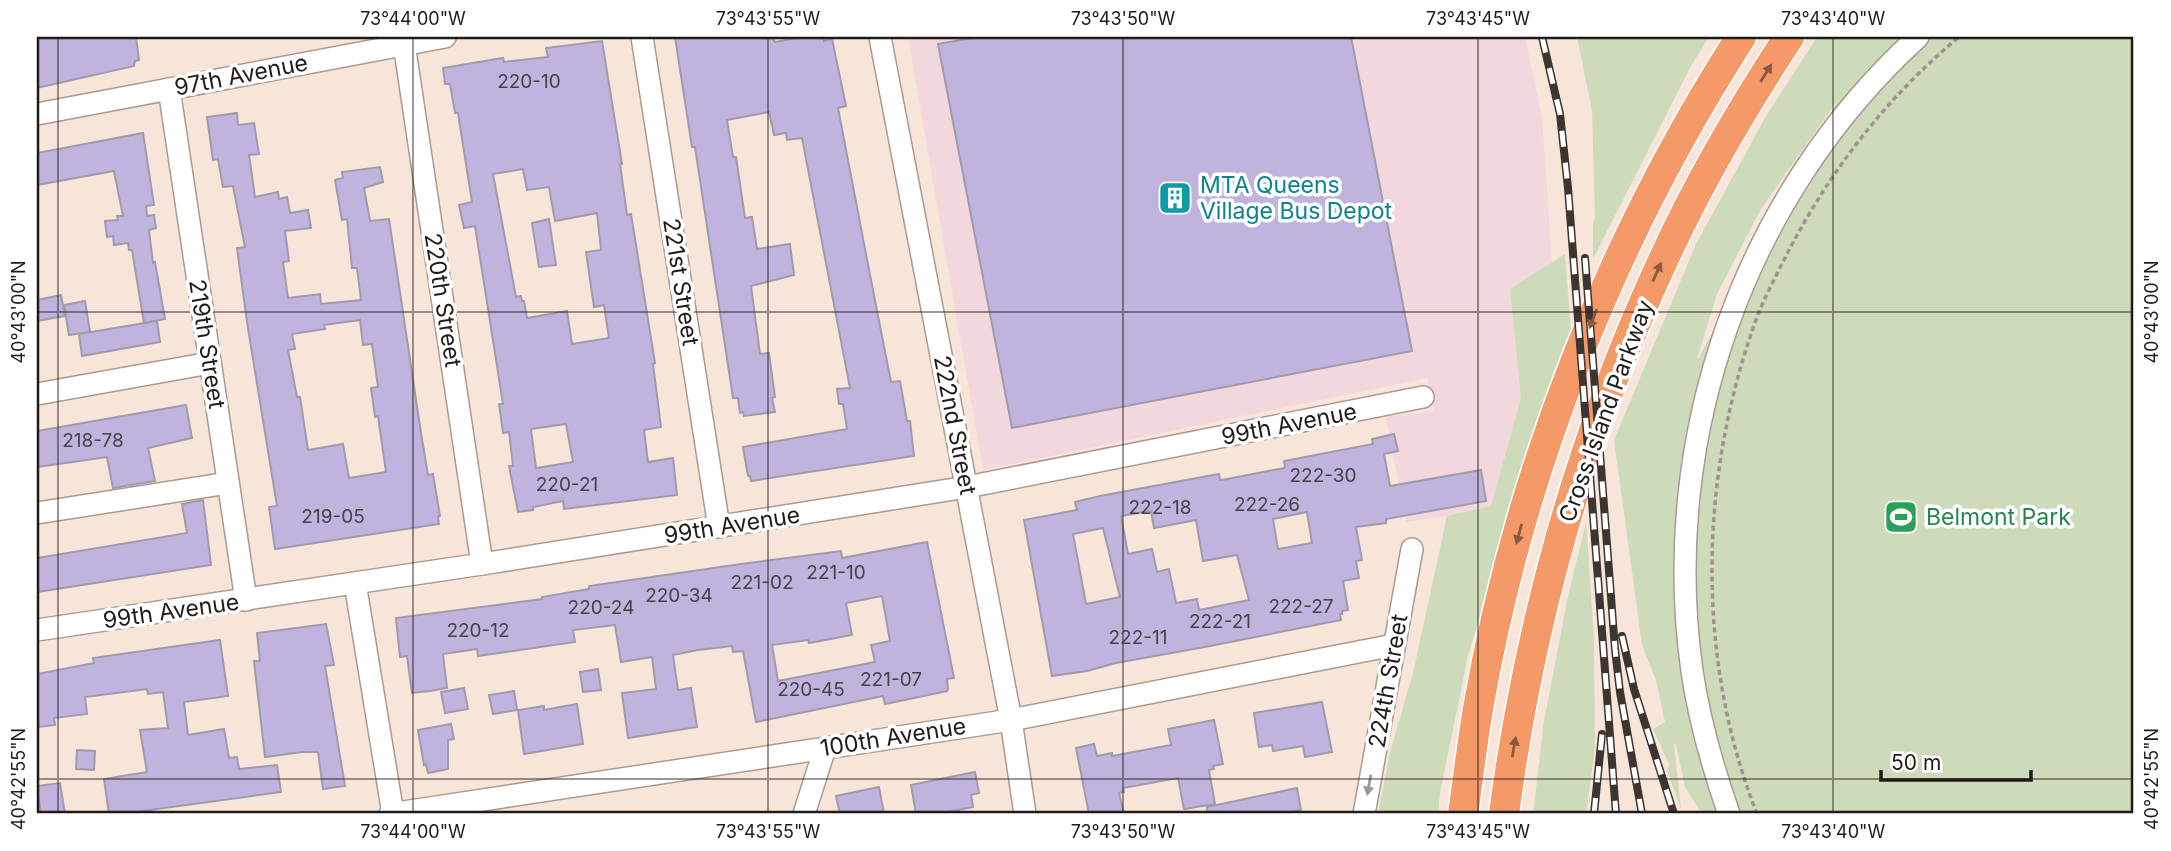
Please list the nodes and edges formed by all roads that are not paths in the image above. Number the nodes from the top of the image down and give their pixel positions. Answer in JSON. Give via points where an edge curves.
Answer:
{"nodes":[{"id":1,"x":445,"y":37,"type":"edge"},
{"id":2,"x":642,"y":37,"type":"edge"},
{"id":3,"x":880,"y":37,"type":"edge"},
{"id":4,"x":1730,"y":37,"type":"edge"},
{"id":5,"x":1741,"y":37,"type":"edge"},
{"id":6,"x":1789,"y":37,"type":"edge"},
{"id":7,"x":1918,"y":37,"type":"edge"},
{"id":8,"x":404,"y":41,"type":"edge"},
{"id":9,"x":169,"y":89,"type":"junction"},
{"id":10,"x":1704,"y":96,"type":"junction"},
{"id":11,"x":37,"y":114,"type":"edge"},
{"id":12,"x":211,"y":363,"type":"junction"},
{"id":13,"x":37,"y":394,"type":"edge"},
{"id":14,"x":1423,"y":397,"type":"dead end"},
{"id":15,"x":228,"y":483,"type":"junction"},
{"id":16,"x":967,"y":487,"type":"junction"},
{"id":17,"x":37,"y":513,"type":"edge"},
{"id":18,"x":719,"y":527,"type":"junction"},
{"id":19,"x":1412,"y":549,"type":"dead end"},
{"id":20,"x":482,"y":564,"type":"junction"},
{"id":21,"x":355,"y":583,"type":"junction"},
{"id":22,"x":246,"y":600,"type":"junction"},
{"id":23,"x":37,"y":630,"type":"edge"},
{"id":24,"x":1394,"y":645,"type":"junction"},
{"id":25,"x":1011,"y":720,"type":"junction"},
{"id":26,"x":825,"y":748,"type":"junction"},
{"id":27,"x":392,"y":814,"type":"edge"},
{"id":28,"x":804,"y":814,"type":"edge"},
{"id":29,"x":1025,"y":814,"type":"edge"},
{"id":30,"x":1364,"y":814,"type":"edge"},
{"id":31,"x":1463,"y":814,"type":"edge"},
{"id":32,"x":1504,"y":814,"type":"edge"},
{"id":33,"x":1729,"y":814,"type":"edge"}],
"edges":[{"from":1,"to":8,"type":"street","name":"97th Avenue"},
{"from":2,"to":18,"type":"street","name":"221st Street"},
{"from":3,"to":16,"type":"street","name":"222nd Street"},
{"from":4,"to":10,"type":"highway"},
{"from":5,"to":10,"type":"highway","name":"Cross Island Parkway"},
{"from":32,"to":6,"type":"highway","name":"Cross Island Parkway","one_way":true,"via":[[1540,614],[1604,404],[1660,266],[1727,136]]},
{"from":7,"to":33,"type":"street","via":[[1812,156],[1775,218],[1742,285],[1702,415],[1688,502],[1687,608],[1696,689]]},
{"from":8,"to":9,"type":"street","name":"97th Avenue"},
{"from":8,"to":20,"type":"street","name":"220th Street"},
{"from":9,"to":11,"type":"street","name":"97th Avenue"},
{"from":9,"to":12,"type":"street","name":"219th Street"},
{"from":10,"to":31,"type":"highway","name":"Cross Island Parkway","one_way":true,"via":[[1598,306],[1541,463],[1490,649]]},
{"from":12,"to":13,"type":"street"},
{"from":12,"to":15,"type":"street","name":"219th Street"},
{"from":14,"to":16,"type":"street","name":"99th Avenue"},
{"from":15,"to":17,"type":"street"},
{"from":15,"to":22,"type":"street","name":"219th Street"},
{"from":16,"to":18,"type":"street","name":"99th Avenue"},
{"from":16,"to":25,"type":"street","name":"222nd Street"},
{"from":18,"to":20,"type":"street","name":"99th Avenue"},
{"from":19,"to":24,"type":"street","name":"224th Street"},
{"from":20,"to":21,"type":"street","name":"99th Avenue"},
{"from":21,"to":22,"type":"street","name":"99th Avenue"},
{"from":21,"to":27,"type":"street"},
{"from":22,"to":23,"type":"street","name":"99th Avenue"},
{"from":24,"to":25,"type":"street","name":"100th Avenue"},
{"from":24,"to":30,"type":"street","name":"224th Street","one_way":true},
{"from":25,"to":26,"type":"street","name":"100th Avenue"},
{"from":25,"to":29,"type":"street","name":"222nd Street"},
{"from":26,"to":27,"type":"street","name":"100th Avenue"},
{"from":26,"to":28,"type":"street"}]}
